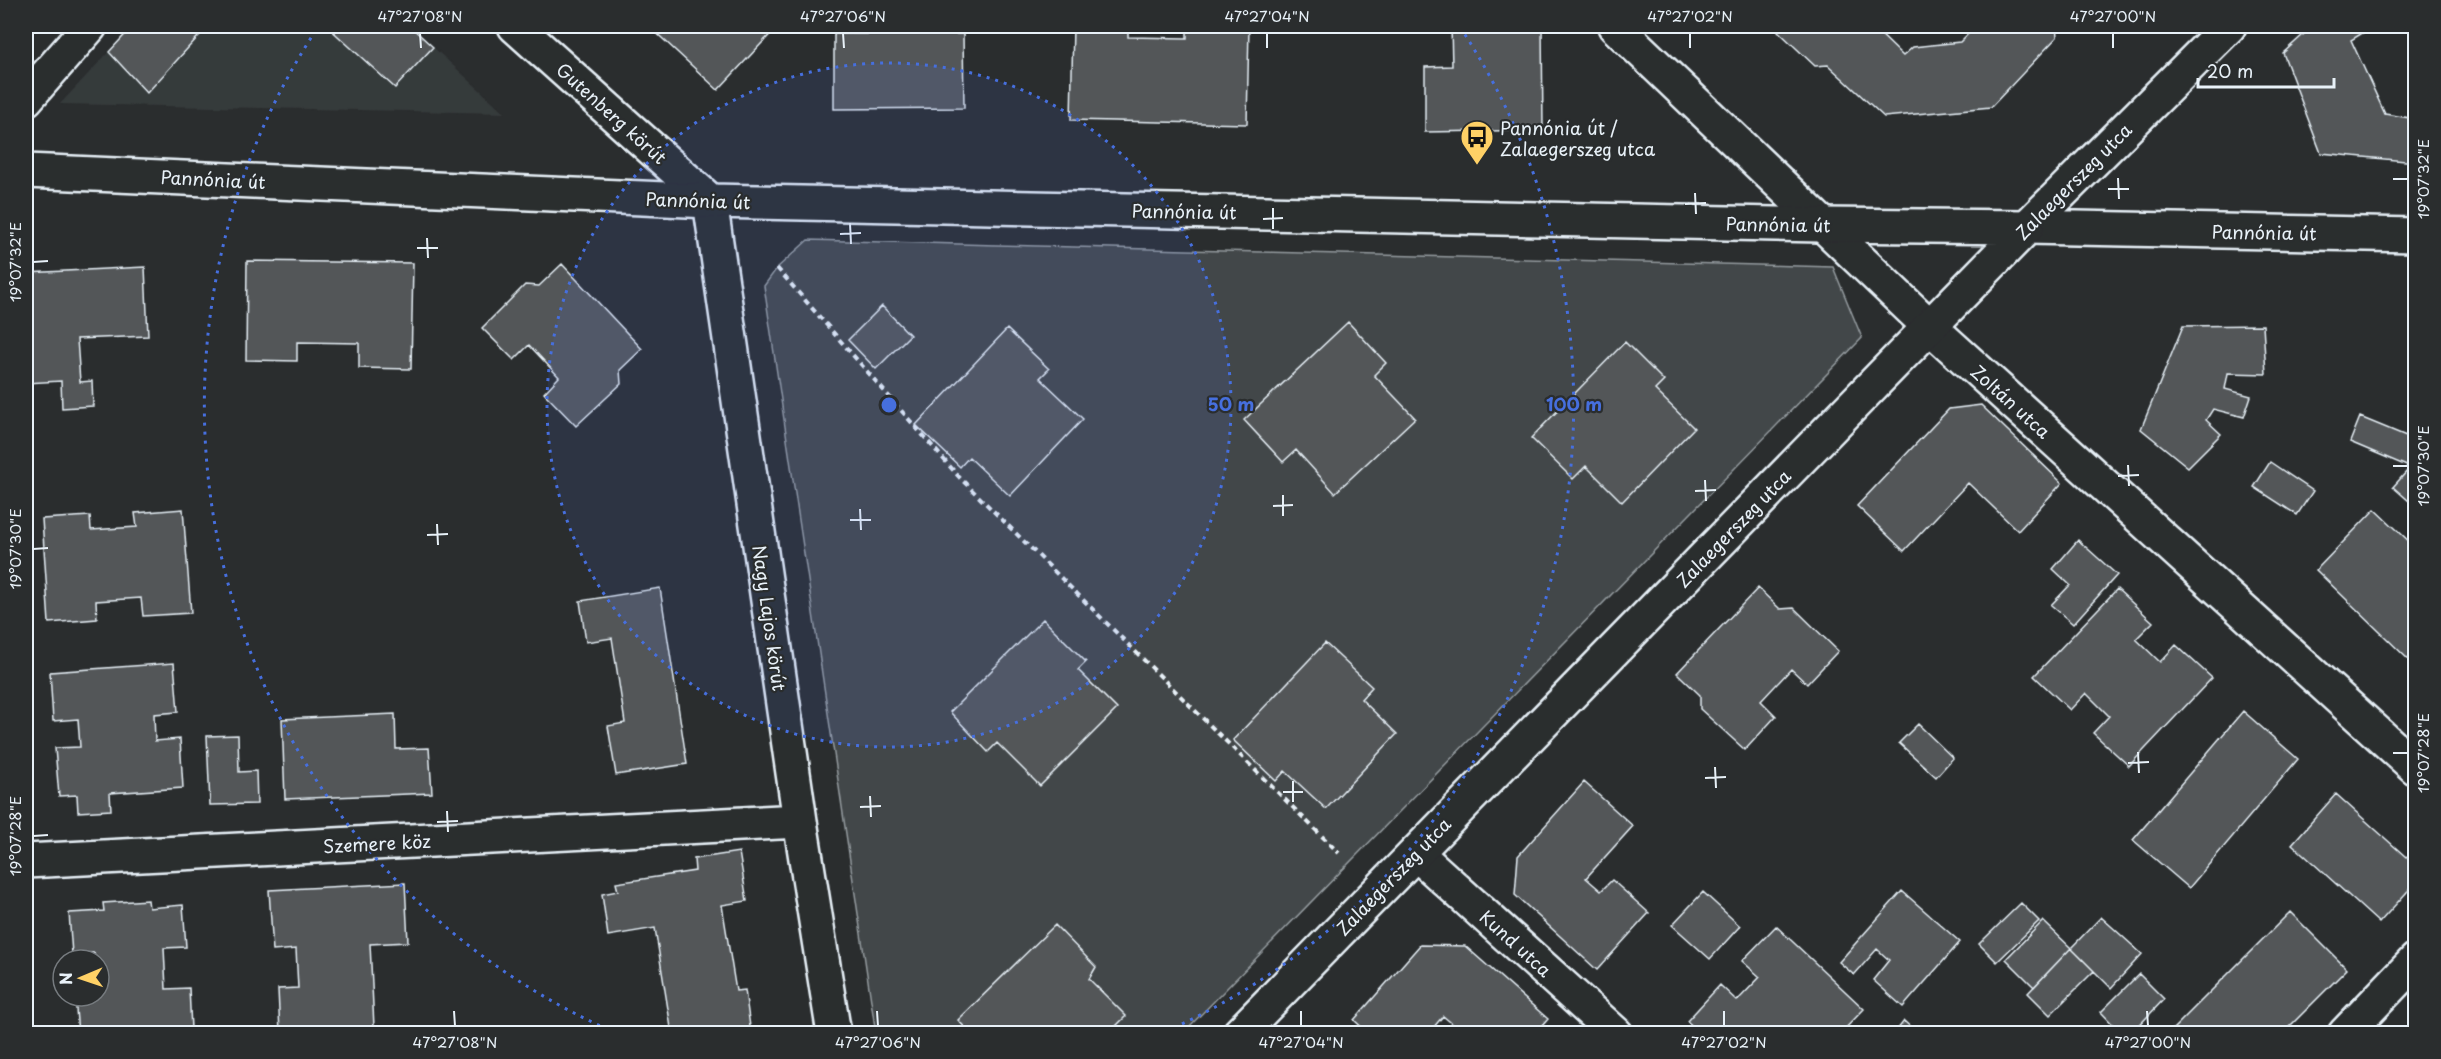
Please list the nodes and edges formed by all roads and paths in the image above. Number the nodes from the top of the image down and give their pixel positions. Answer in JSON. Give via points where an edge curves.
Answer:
{"nodes":[{"id":1,"x":90,"y":26,"type":"edge"},
{"id":2,"x":515,"y":26,"type":"edge"},
{"id":3,"x":1614,"y":26,"type":"edge"},
{"id":4,"x":2229,"y":26,"type":"edge"},
{"id":5,"x":26,"y":99,"type":"edge"},
{"id":6,"x":26,"y":171,"type":"edge"},
{"id":7,"x":710,"y":201,"type":"junction"},
{"id":8,"x":1821,"y":225,"type":"junction"},
{"id":9,"x":2027,"y":227,"type":"junction"},
{"id":10,"x":2415,"y":235,"type":"edge"},
{"id":11,"x":777,"y":268,"type":"dead end"},
{"id":12,"x":1930,"y":327,"type":"junction"},
{"id":13,"x":2415,"y":768,"type":"edge"},
{"id":14,"x":800,"y":821,"type":"junction"},
{"id":15,"x":1339,"y":853,"type":"dead end"},
{"id":16,"x":1416,"y":853,"type":"junction"},
{"id":17,"x":26,"y":861,"type":"edge"},
{"id":18,"x":2415,"y":960,"type":"edge"},
{"id":19,"x":834,"y":1034,"type":"edge"},
{"id":20,"x":1239,"y":1034,"type":"edge"},
{"id":21,"x":1616,"y":1034,"type":"edge"},
{"id":22,"x":2345,"y":1034,"type":"edge"}],
"edges":[{"from":1,"to":5,"type":"street"},
{"from":2,"to":7,"type":"street","name":"Gutenberg körút"},
{"from":3,"to":8,"type":"street","name":"Zoltán utca"},
{"from":4,"to":9,"type":"street","name":"Zalaegerszeg utca"},
{"from":6,"to":7,"type":"street","name":"Pannónia út"},
{"from":7,"to":8,"type":"street","name":"Pannónia út"},
{"from":7,"to":14,"type":"street","name":"Nagy Lajos körút"},
{"from":8,"to":9,"type":"street","name":"Pannónia út"},
{"from":8,"to":12,"type":"street","name":"Zoltán utca"},
{"from":9,"to":10,"type":"street","name":"Pannónia út"},
{"from":9,"to":12,"type":"street","name":"Zalaegerszeg utca"},
{"from":11,"to":15,"type":"path","via":[[960,478]]},
{"from":12,"to":13,"type":"street","name":"Zoltán utca"},
{"from":12,"to":16,"type":"street","name":"Zalaegerszeg utca"},
{"from":14,"to":17,"type":"street","name":"Szemere köz"},
{"from":14,"to":19,"type":"street","name":"Nagy Lajos körút"},
{"from":16,"to":20,"type":"street","name":"Zalaegerszeg utca"},
{"from":16,"to":21,"type":"street","name":"Kund utca"},
{"from":18,"to":22,"type":"street"}]}
